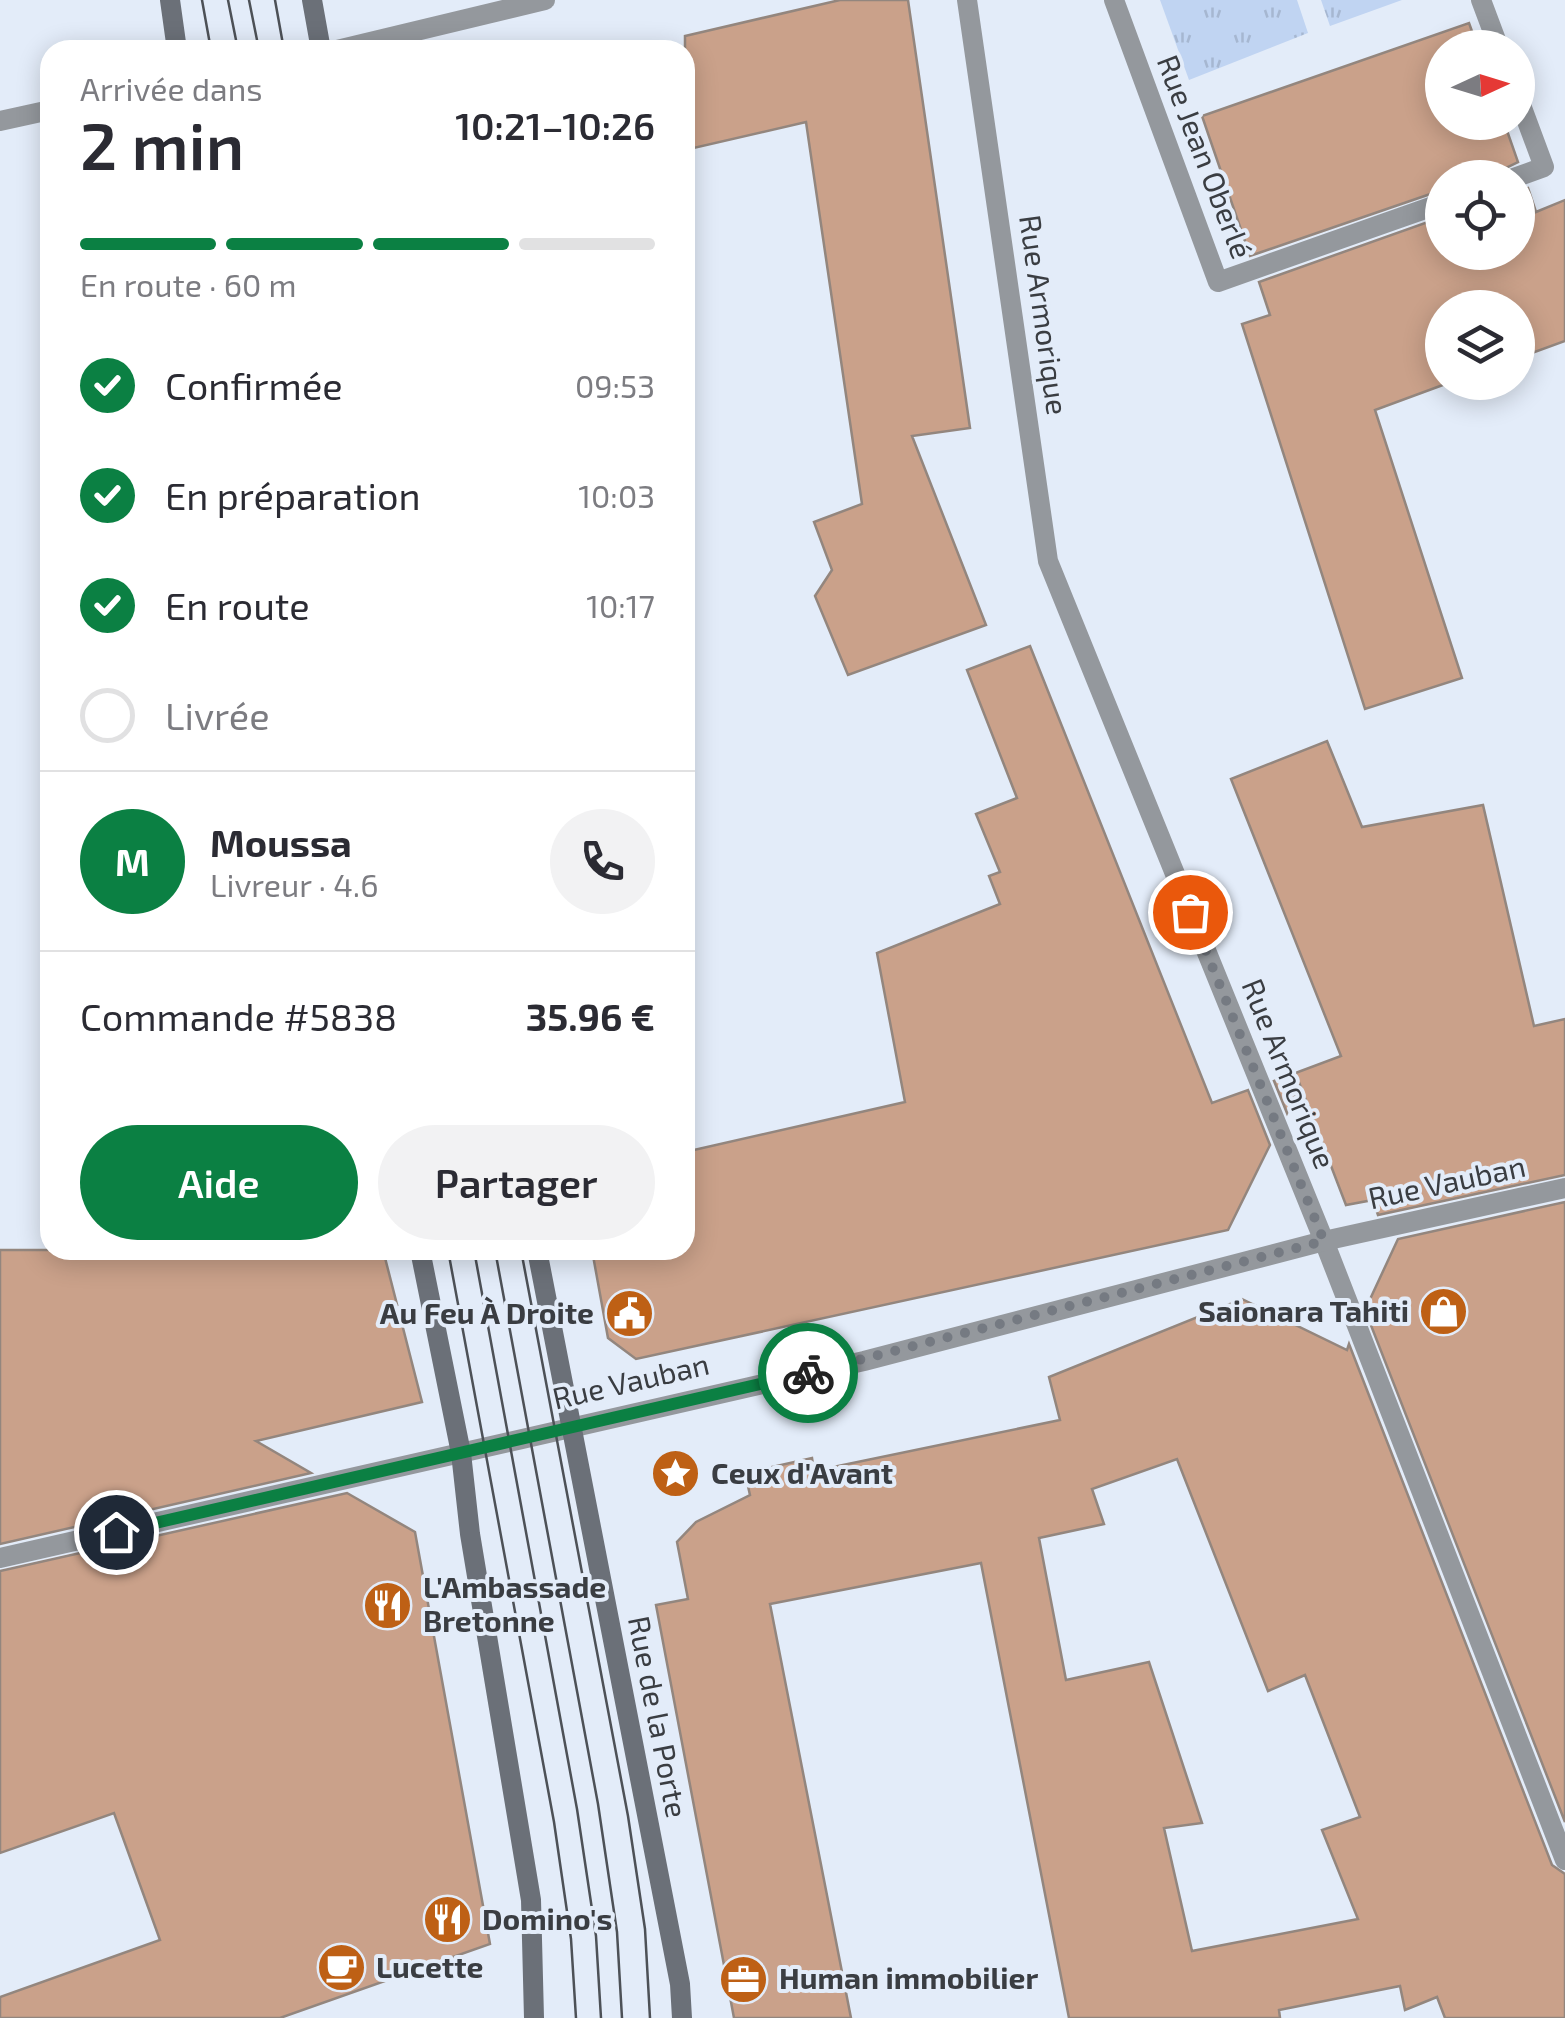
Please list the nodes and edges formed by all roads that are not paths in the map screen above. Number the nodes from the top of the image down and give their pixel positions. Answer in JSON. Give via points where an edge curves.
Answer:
{"nodes":[{"id":1,"x":170,"y":0,"type":"edge"},
{"id":2,"x":312,"y":0,"type":"edge"},
{"id":3,"x":545,"y":0,"type":"edge"},
{"id":4,"x":966,"y":0,"type":"edge"},
{"id":5,"x":1114,"y":0,"type":"edge"},
{"id":6,"x":1481,"y":0,"type":"edge"},
{"id":7,"x":1492,"y":30,"type":"edge"},
{"id":8,"x":176,"y":40,"type":"edge"},
{"id":9,"x":319,"y":40,"type":"edge"},
{"id":10,"x":379,"y":40,"type":"edge"},
{"id":11,"x":40,"y":112,"type":"edge"},
{"id":12,"x":0,"y":121,"type":"edge"},
{"id":13,"x":1534,"y":140,"type":"edge"},
{"id":14,"x":1535,"y":170,"type":"edge"},
{"id":15,"x":1425,"y":209,"type":"edge"},
{"id":16,"x":1565,"y":1188,"type":"edge"},
{"id":17,"x":1324,"y":1241,"type":"junction"},
{"id":18,"x":422,"y":1260,"type":"edge"},
{"id":19,"x":540,"y":1260,"type":"edge"},
{"id":20,"x":570,"y":1428,"type":"junction"},
{"id":21,"x":461,"y":1453,"type":"junction"},
{"id":22,"x":0,"y":1558,"type":"edge"},
{"id":23,"x":1565,"y":1860,"type":"edge"},
{"id":24,"x":534,"y":2018,"type":"edge"},
{"id":25,"x":682,"y":2018,"type":"edge"}],
"edges":[{"from":1,"to":8,"type":"main road"},
{"from":2,"to":9,"type":"main road"},
{"from":3,"to":10,"type":"street"},
{"from":4,"to":17,"type":"street","name":"Rue Armorique","via":[[1048,560]]},
{"from":5,"to":15,"type":"street","name":"Rue Jean Oberlé","via":[[1218,282]]},
{"from":6,"to":7,"type":"street"},
{"from":11,"to":12,"type":"street"},
{"from":13,"to":14,"type":"street","via":[[1544,166]]},
{"from":16,"to":17,"type":"street","name":"Rue Vauban"},
{"from":17,"to":20,"type":"street","name":"Rue Vauban"},
{"from":17,"to":23,"type":"street","name":"Rue Armorique"},
{"from":18,"to":21,"type":"main road"},
{"from":19,"to":20,"type":"main road","name":"Rue de la Porte"},
{"from":20,"to":21,"type":"street","name":"Rue Vauban"},
{"from":20,"to":25,"type":"main road","name":"Rue de la Porte"},
{"from":21,"to":22,"type":"street","name":"Rue Vauban"},
{"from":21,"to":24,"type":"main road","via":[[531,1900]]}]}
